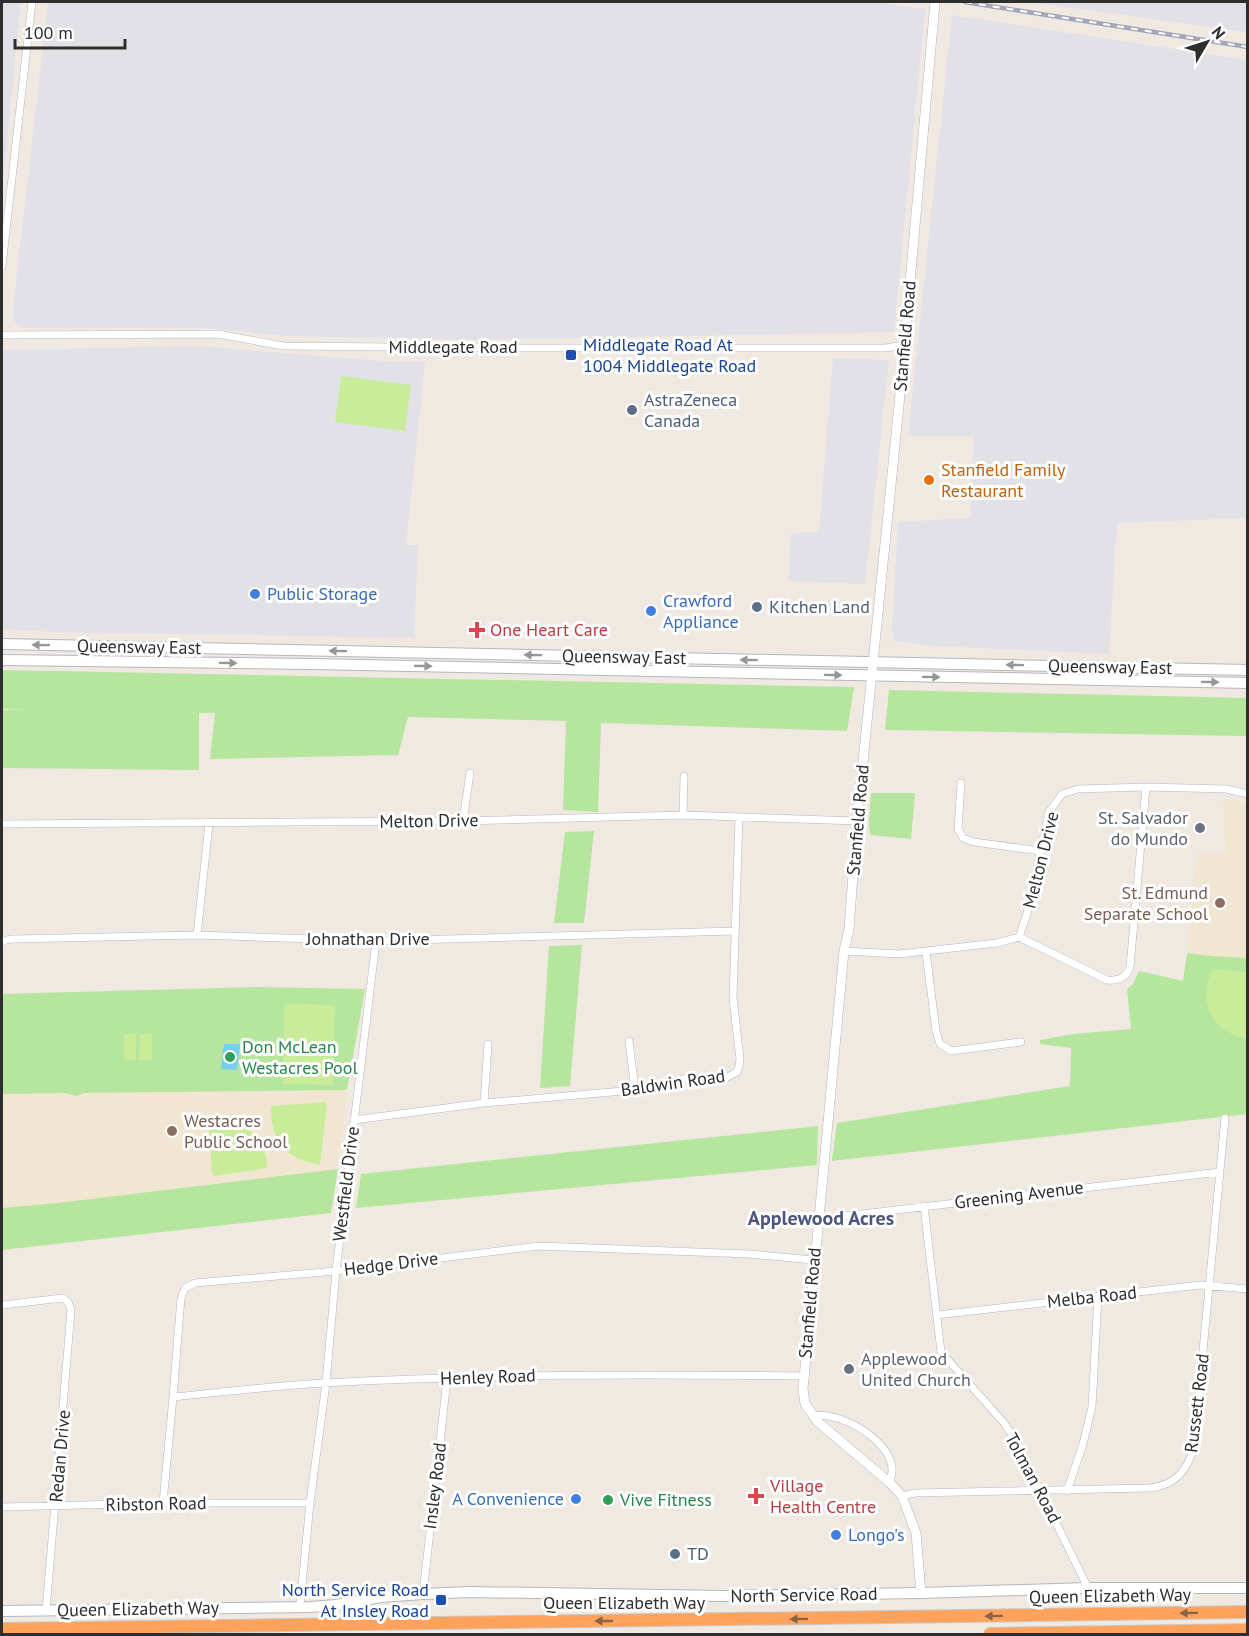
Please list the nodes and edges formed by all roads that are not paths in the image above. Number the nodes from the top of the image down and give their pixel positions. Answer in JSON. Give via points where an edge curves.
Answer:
{"nodes":[{"id":1,"x":32,"y":2,"type":"edge"},
{"id":2,"x":935,"y":2,"type":"edge"},
{"id":3,"x":2,"y":266,"type":"edge"},
{"id":4,"x":2,"y":335,"type":"edge"},
{"id":5,"x":905,"y":345,"type":"junction"},
{"id":6,"x":2,"y":645,"type":"edge"},
{"id":7,"x":2,"y":660,"type":"edge"},
{"id":8,"x":874,"y":663,"type":"junction"},
{"id":9,"x":1248,"y":669,"type":"edge"},
{"id":10,"x":872,"y":676,"type":"junction"},
{"id":11,"x":1248,"y":683,"type":"edge"},
{"id":12,"x":470,"y":773,"type":"dead end"},
{"id":13,"x":684,"y":776,"type":"dead end"},
{"id":14,"x":961,"y":783,"type":"dead end"},
{"id":15,"x":1146,"y":787,"type":"junction"},
{"id":16,"x":1248,"y":794,"type":"edge"},
{"id":17,"x":682,"y":815,"type":"junction"},
{"id":18,"x":739,"y":818,"type":"junction"},
{"id":19,"x":463,"y":821,"type":"junction"},
{"id":20,"x":857,"y":821,"type":"junction"},
{"id":21,"x":2,"y":824,"type":"edge"},
{"id":22,"x":209,"y":824,"type":"junction"},
{"id":23,"x":1041,"y":851,"type":"junction"},
{"id":24,"x":735,"y":931,"type":"junction"},
{"id":25,"x":198,"y":935,"type":"junction"},
{"id":26,"x":1019,"y":937,"type":"junction"},
{"id":27,"x":376,"y":941,"type":"junction"},
{"id":28,"x":2,"y":942,"type":"edge"},
{"id":29,"x":844,"y":951,"type":"junction"},
{"id":30,"x":926,"y":952,"type":"junction"},
{"id":31,"x":630,"y":1041,"type":"dead end"},
{"id":32,"x":1020,"y":1042,"type":"dead end"},
{"id":33,"x":488,"y":1044,"type":"dead end"},
{"id":34,"x":636,"y":1090,"type":"junction"},
{"id":35,"x":483,"y":1103,"type":"junction"},
{"id":36,"x":1225,"y":1118,"type":"dead end"},
{"id":37,"x":354,"y":1120,"type":"junction"},
{"id":38,"x":1220,"y":1172,"type":"junction"},
{"id":39,"x":924,"y":1206,"type":"junction"},
{"id":40,"x":819,"y":1219,"type":"junction"},
{"id":41,"x":814,"y":1260,"type":"junction"},
{"id":42,"x":336,"y":1271,"type":"junction"},
{"id":43,"x":1210,"y":1285,"type":"junction"},
{"id":44,"x":1248,"y":1289,"type":"edge"},
{"id":45,"x":1098,"y":1296,"type":"junction"},
{"id":46,"x":2,"y":1305,"type":"edge"},
{"id":47,"x":937,"y":1315,"type":"junction"},
{"id":48,"x":803,"y":1376,"type":"junction"},
{"id":49,"x":447,"y":1379,"type":"junction"},
{"id":50,"x":326,"y":1383,"type":"junction"},
{"id":51,"x":173,"y":1397,"type":"junction"},
{"id":52,"x":812,"y":1416,"type":"junction"},
{"id":53,"x":889,"y":1482,"type":"junction"},
{"id":54,"x":1041,"y":1491,"type":"junction"},
{"id":55,"x":1066,"y":1491,"type":"junction"},
{"id":56,"x":902,"y":1496,"type":"junction"},
{"id":57,"x":162,"y":1503,"type":"junction"},
{"id":58,"x":310,"y":1503,"type":"junction"},
{"id":59,"x":56,"y":1506,"type":"junction"},
{"id":60,"x":2,"y":1507,"type":"edge"},
{"id":61,"x":1088,"y":1588,"type":"junction"},
{"id":62,"x":1248,"y":1588,"type":"edge"},
{"id":63,"x":921,"y":1593,"type":"junction"},
{"id":64,"x":423,"y":1594,"type":"junction"},
{"id":65,"x":300,"y":1606,"type":"junction"},
{"id":66,"x":2,"y":1611,"type":"edge"},
{"id":67,"x":46,"y":1611,"type":"junction"},
{"id":68,"x":1248,"y":1612,"type":"edge"},
{"id":69,"x":2,"y":1629,"type":"edge"},
{"id":70,"x":1248,"y":1630,"type":"edge"},
{"id":71,"x":990,"y":1635,"type":"edge"}],
"edges":[{"from":1,"to":3,"type":"street"},
{"from":2,"to":5,"type":"street","name":"Stanfield Road"},
{"from":4,"to":5,"type":"street","name":"Middlegate Road","via":[[218,334],[290,346]]},
{"from":5,"to":8,"type":"street","name":"Stanfield Road"},
{"from":8,"to":6,"type":"main road","name":"Queensway East","one_way":true},
{"from":7,"to":10,"type":"main road","name":"Queensway East","one_way":true},
{"from":9,"to":8,"type":"main road","name":"Queensway East","one_way":true},
{"from":8,"to":10,"type":"street","name":"Stanfield Road"},
{"from":10,"to":11,"type":"main road","name":"Queensway East","one_way":true},
{"from":10,"to":20,"type":"street","name":"Stanfield Road"},
{"from":12,"to":19,"type":"street"},
{"from":13,"to":17,"type":"street"},
{"from":14,"to":23,"type":"street","via":[[958,829],[963,838]]},
{"from":15,"to":16,"type":"street","name":"Melton Drive","via":[[1226,789]]},
{"from":15,"to":23,"type":"street","name":"Melton Drive","via":[[1078,789],[1062,794],[1049,812]]},
{"from":15,"to":26,"type":"street","via":[[1130,967],[1124,976],[1107,980]]},
{"from":17,"to":18,"type":"street","name":"Melton Drive"},
{"from":17,"to":19,"type":"street","name":"Melton Drive"},
{"from":18,"to":20,"type":"street","name":"Melton Drive"},
{"from":18,"to":24,"type":"street","name":"Baldwin Road"},
{"from":19,"to":22,"type":"street","name":"Melton Drive"},
{"from":20,"to":29,"type":"street","name":"Stanfield Road"},
{"from":21,"to":22,"type":"street","name":"Melton Drive"},
{"from":22,"to":25,"type":"street"},
{"from":23,"to":26,"type":"street","name":"Melton Drive"},
{"from":24,"to":27,"type":"street","name":"Johnathan Drive"},
{"from":24,"to":34,"type":"street","name":"Baldwin Road","via":[[733,998],[740,1059],[737,1072],[726,1078],[688,1078]]},
{"from":25,"to":27,"type":"street","name":"Johnathan Drive"},
{"from":25,"to":28,"type":"street","name":"Johnathan Drive"},
{"from":26,"to":30,"type":"street"},
{"from":27,"to":37,"type":"street","name":"Westfield Drive"},
{"from":29,"to":30,"type":"street"},
{"from":29,"to":40,"type":"street","name":"Stanfield Road"},
{"from":30,"to":32,"type":"street","via":[[940,1044],[951,1051]]},
{"from":31,"to":34,"type":"street"},
{"from":33,"to":35,"type":"street"},
{"from":34,"to":35,"type":"street","name":"Baldwin Road"},
{"from":35,"to":37,"type":"street","name":"Baldwin Road"},
{"from":36,"to":38,"type":"street","name":"Russett Road"},
{"from":37,"to":42,"type":"street","name":"Westfield Drive"},
{"from":38,"to":39,"type":"street","name":"Greening Avenue"},
{"from":38,"to":43,"type":"street","name":"Russett Road"},
{"from":39,"to":40,"type":"street","name":"Greening Avenue"},
{"from":39,"to":47,"type":"street","name":"Tolman Road"},
{"from":40,"to":41,"type":"street","name":"Stanfield Road"},
{"from":41,"to":42,"type":"street","name":"Hedge Drive","via":[[539,1246]]},
{"from":41,"to":48,"type":"street","name":"Stanfield Road"},
{"from":42,"to":50,"type":"street","name":"Westfield Drive"},
{"from":42,"to":51,"type":"street","name":"Hedge Drive","via":[[195,1283],[185,1288]]},
{"from":43,"to":44,"type":"street","name":"Melba Road"},
{"from":43,"to":45,"type":"street","name":"Melba Road"},
{"from":43,"to":55,"type":"street","name":"Russett Road","via":[[1194,1446],[1188,1465],[1179,1476],[1158,1487]]},
{"from":45,"to":47,"type":"street","name":"Melba Road"},
{"from":45,"to":55,"type":"street","via":[[1092,1407]]},
{"from":46,"to":59,"type":"street","name":"Redan Drive","via":[[63,1298],[71,1310]]},
{"from":47,"to":54,"type":"street","name":"Tolman Road","via":[[941,1353],[1004,1423]]},
{"from":48,"to":49,"type":"street","name":"Henley Road","via":[[579,1374]]},
{"from":48,"to":52,"type":"street","name":"Stanfield Road","via":[[803,1397]]},
{"from":49,"to":50,"type":"street","name":"Henley Road"},
{"from":49,"to":64,"type":"street","name":"Insley Road"},
{"from":50,"to":51,"type":"street","name":"Henley Road"},
{"from":50,"to":58,"type":"street","name":"Westfield Drive"},
{"from":51,"to":57,"type":"street","name":"Hedge Drive"},
{"from":52,"to":53,"type":"street","name":"Stanfield Road"},
{"from":52,"to":53,"type":"street","via":[[834,1417],[866,1431],[882,1446],[894,1470]]},
{"from":53,"to":56,"type":"street","name":"Stanfield Road"},
{"from":54,"to":55,"type":"street","name":"Russett Road"},
{"from":54,"to":56,"type":"street","name":"Russett Road"},
{"from":54,"to":61,"type":"street","name":"Tolman Road"},
{"from":56,"to":63,"type":"street","name":"Stanfield Road","via":[[916,1533]]},
{"from":57,"to":58,"type":"street","name":"Ribston Road"},
{"from":57,"to":59,"type":"street","name":"Ribston Road"},
{"from":58,"to":65,"type":"street","name":"Westfield Drive"},
{"from":59,"to":60,"type":"street","name":"Ribston Road"},
{"from":59,"to":67,"type":"street","name":"Redan Drive"},
{"from":61,"to":62,"type":"main road","name":"North Service Road"},
{"from":61,"to":63,"type":"main road","name":"North Service Road"},
{"from":63,"to":64,"type":"main road","name":"North Service Road"},
{"from":64,"to":65,"type":"main road","name":"North Service Road"},
{"from":65,"to":67,"type":"main road","name":"North Service Road"},
{"from":66,"to":67,"type":"main road","name":"North Service Road"},
{"from":68,"to":69,"type":"highway","name":"Queen Elizabeth Way","one_way":true},
{"from":70,"to":71,"type":"highway","name":"Queen Elizabeth Way"}]}
